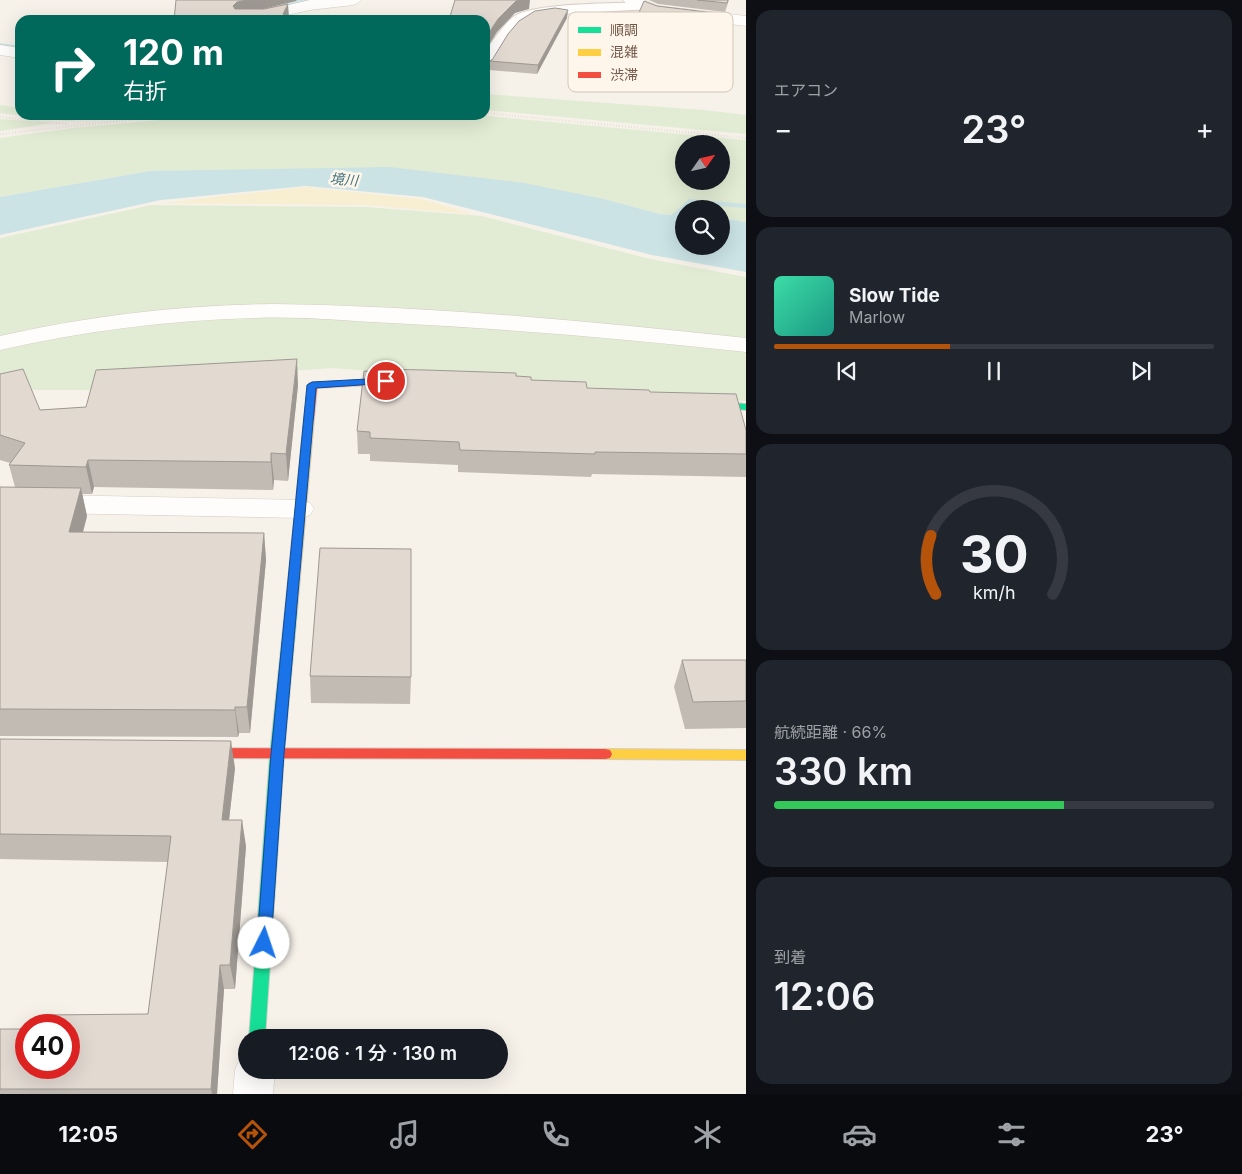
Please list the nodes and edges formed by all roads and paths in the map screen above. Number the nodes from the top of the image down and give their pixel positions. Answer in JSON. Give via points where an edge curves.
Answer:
{"nodes":[{"id":1,"x":354,"y":0,"type":"edge"},
{"id":2,"x":631,"y":0,"type":"edge"},
{"id":3,"x":646,"y":6,"type":"junction"},
{"id":4,"x":672,"y":12,"type":"edge"},
{"id":5,"x":266,"y":15,"type":"edge"},
{"id":6,"x":733,"y":19,"type":"edge"},
{"id":7,"x":746,"y":21,"type":"edge"},
{"id":8,"x":0,"y":50,"type":"edge"},
{"id":9,"x":15,"y":52,"type":"edge"},
{"id":10,"x":490,"y":58,"type":"edge"},
{"id":11,"x":490,"y":113,"type":"edge"},
{"id":12,"x":0,"y":117,"type":"edge"},
{"id":13,"x":15,"y":118,"type":"edge"},
{"id":14,"x":31,"y":120,"type":"edge"},
{"id":15,"x":119,"y":120,"type":"edge"},
{"id":16,"x":72,"y":124,"type":"junction"},
{"id":17,"x":0,"y":134,"type":"edge"},
{"id":18,"x":746,"y":138,"type":"edge"},
{"id":19,"x":0,"y":343,"type":"edge"},
{"id":20,"x":746,"y":345,"type":"edge"},
{"id":21,"x":415,"y":382,"type":"edge"},
{"id":22,"x":687,"y":401,"type":"edge"},
{"id":23,"x":746,"y":407,"type":"edge"},
{"id":24,"x":0,"y":503,"type":"edge"},
{"id":25,"x":301,"y":509,"type":"junction"},
{"id":26,"x":188,"y":753,"type":"edge"},
{"id":27,"x":277,"y":754,"type":"junction"},
{"id":28,"x":746,"y":755,"type":"edge"},
{"id":29,"x":258,"y":1029,"type":"edge"},
{"id":30,"x":254,"y":1079,"type":"edge"},
{"id":31,"x":253,"y":1094,"type":"edge"}],
"edges":[{"from":1,"to":5,"type":"street"},
{"from":2,"to":3,"type":"street"},
{"from":3,"to":4,"type":"street"},
{"from":3,"to":10,"type":"lane","via":[[530,14],[513,24]]},
{"from":6,"to":7,"type":"street"},
{"from":8,"to":9,"type":"street"},
{"from":11,"to":18,"type":"path"},
{"from":12,"to":13,"type":"path"},
{"from":14,"to":16,"type":"path"},
{"from":15,"to":16,"type":"path"},
{"from":16,"to":17,"type":"path"},
{"from":19,"to":20,"type":"street","via":[[51,331],[119,321],[257,311],[565,326]]},
{"from":21,"to":25,"type":"street","via":[[312,385]]},
{"from":22,"to":23,"type":"street"},
{"from":24,"to":25,"type":"street"},
{"from":25,"to":27,"type":"street"},
{"from":26,"to":27,"type":"street"},
{"from":27,"to":28,"type":"street"},
{"from":27,"to":29,"type":"street"},
{"from":30,"to":31,"type":"street"}]}
